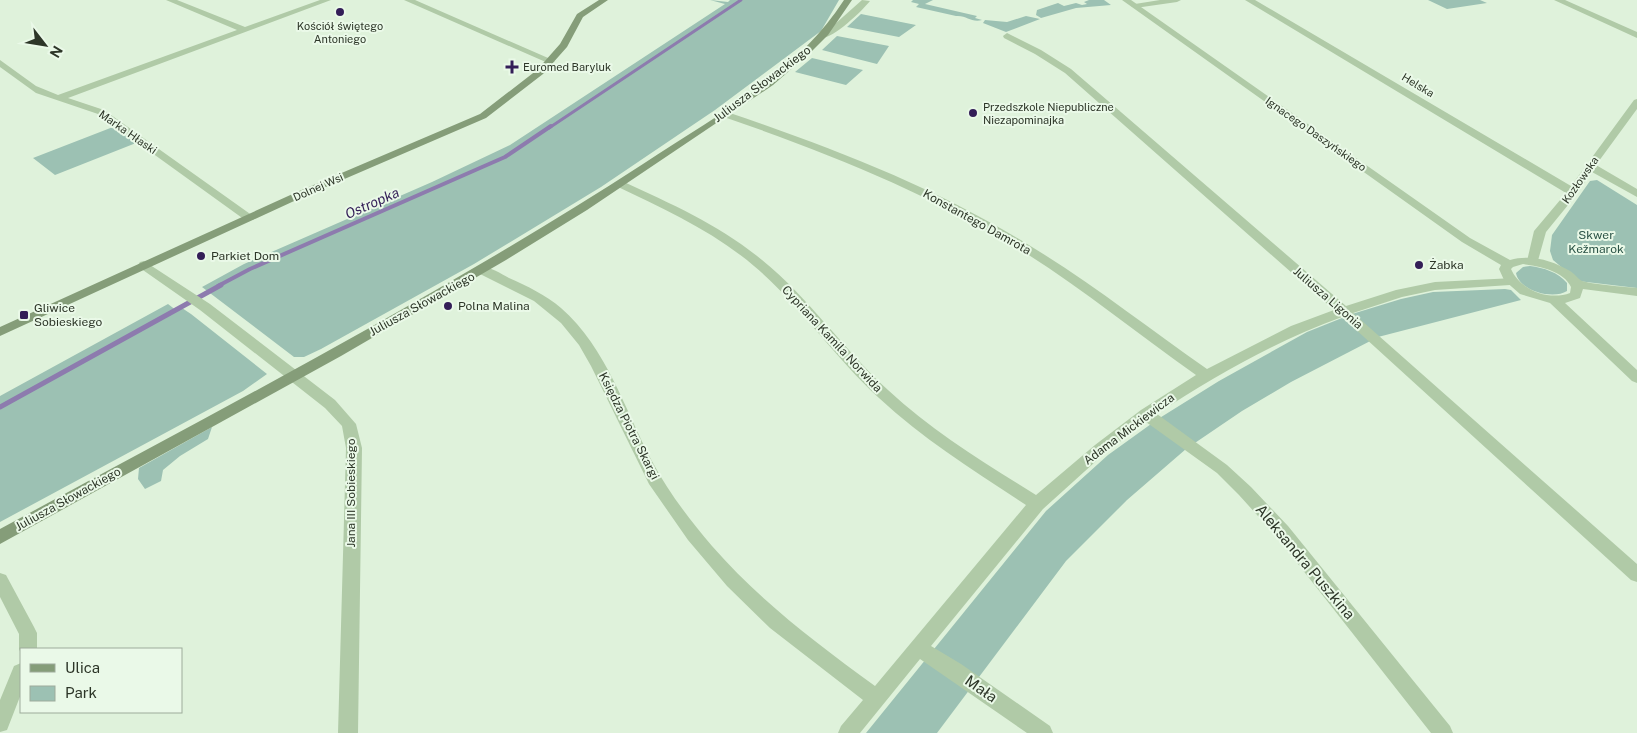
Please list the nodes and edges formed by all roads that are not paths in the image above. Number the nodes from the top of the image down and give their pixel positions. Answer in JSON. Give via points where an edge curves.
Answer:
{"nodes":[{"id":1,"x":170,"y":0,"type":"edge"},
{"id":2,"x":327,"y":0,"type":"edge"},
{"id":3,"x":408,"y":0,"type":"edge"},
{"id":4,"x":604,"y":0,"type":"edge"},
{"id":5,"x":848,"y":0,"type":"edge"},
{"id":6,"x":1126,"y":0,"type":"edge"},
{"id":7,"x":1177,"y":0,"type":"edge"},
{"id":8,"x":1249,"y":0,"type":"edge"},
{"id":9,"x":1558,"y":0,"type":"edge"},
{"id":10,"x":866,"y":1,"type":"edge"},
{"id":11,"x":1135,"y":6,"type":"junction"},
{"id":12,"x":245,"y":30,"type":"junction"},
{"id":13,"x":1637,"y":35,"type":"edge"},
{"id":14,"x":823,"y":36,"type":"junction"},
{"id":15,"x":1007,"y":36,"type":"dead end"},
{"id":16,"x":551,"y":61,"type":"junction"},
{"id":17,"x":0,"y":63,"type":"edge"},
{"id":18,"x":59,"y":98,"type":"junction"},
{"id":19,"x":1637,"y":102,"type":"edge"},
{"id":20,"x":724,"y":114,"type":"junction"},
{"id":21,"x":1590,"y":166,"type":"junction"},
{"id":22,"x":620,"y":184,"type":"junction"},
{"id":23,"x":1573,"y":192,"type":"junction"},
{"id":24,"x":1637,"y":194,"type":"edge"},
{"id":25,"x":249,"y":218,"type":"junction"},
{"id":26,"x":1533,"y":261,"type":"junction"},
{"id":27,"x":1508,"y":264,"type":"junction"},
{"id":28,"x":144,"y":265,"type":"junction"},
{"id":29,"x":482,"y":270,"type":"junction"},
{"id":30,"x":1510,"y":281,"type":"junction"},
{"id":31,"x":1577,"y":284,"type":"junction"},
{"id":32,"x":1637,"y":292,"type":"edge"},
{"id":33,"x":1555,"y":300,"type":"junction"},
{"id":34,"x":1342,"y":312,"type":"junction"},
{"id":35,"x":0,"y":332,"type":"edge"},
{"id":36,"x":294,"y":375,"type":"junction"},
{"id":37,"x":1206,"y":375,"type":"junction"},
{"id":38,"x":1637,"y":378,"type":"edge"},
{"id":39,"x":1146,"y":414,"type":"junction"},
{"id":40,"x":1037,"y":504,"type":"junction"},
{"id":41,"x":0,"y":537,"type":"edge"},
{"id":42,"x":1637,"y":575,"type":"edge"},
{"id":43,"x":0,"y":580,"type":"edge"},
{"id":44,"x":917,"y":647,"type":"junction"},
{"id":45,"x":28,"y":648,"type":"edge"},
{"id":46,"x":20,"y":674,"type":"edge"},
{"id":47,"x":875,"y":698,"type":"junction"},
{"id":48,"x":0,"y":723,"type":"edge"},
{"id":49,"x":348,"y":733,"type":"edge"},
{"id":50,"x":848,"y":733,"type":"edge"},
{"id":51,"x":1043,"y":733,"type":"edge"},
{"id":52,"x":1443,"y":733,"type":"edge"}],
"edges":[{"from":1,"to":12,"type":"street"},
{"from":2,"to":12,"type":"street"},
{"from":3,"to":16,"type":"street"},
{"from":4,"to":16,"type":"main road","name":"Dolnej Wsi","via":[[576,20],[564,45]]},
{"from":5,"to":14,"type":"main road","name":"Juliusza Słowackiego"},
{"from":6,"to":11,"type":"street","name":"Ignacego Daszyńskiego"},
{"from":7,"to":11,"type":"street"},
{"from":8,"to":23,"type":"street","name":"Helska"},
{"from":9,"to":13,"type":"street"},
{"from":10,"to":14,"type":"street","name":"Juliusza Słowackiego"},
{"from":11,"to":27,"type":"street","name":"Ignacego Daszyńskiego","via":[[1466,240]]},
{"from":12,"to":18,"type":"street"},
{"from":14,"to":20,"type":"main road","name":"Juliusza Słowackiego","via":[[793,64]]},
{"from":15,"to":34,"type":"street","name":"Juliusza Ligonia","via":[[1068,71]]},
{"from":16,"to":25,"type":"main road","name":"Dolnej Wsi","via":[[483,116],[461,128]]},
{"from":17,"to":18,"type":"street","name":"Marka Hłaski","via":[[38,91]]},
{"from":18,"to":25,"type":"street","name":"Marka Hłaski","via":[[88,105],[101,112]]},
{"from":19,"to":21,"type":"street","name":"Kozłowska"},
{"from":20,"to":22,"type":"main road","name":"Juliusza Słowackiego"},
{"from":20,"to":37,"type":"street","name":"Konstantego Damrota","via":[[851,159],[990,227],[1042,258]]},
{"from":21,"to":23,"type":"street","name":"Kozłowska"},
{"from":21,"to":24,"type":"street"},
{"from":22,"to":29,"type":"main road","name":"Juliusza Słowackiego"},
{"from":22,"to":40,"type":"street","name":"Cypriana Kamila Norwida","via":[[710,230],[749,256],[788,292],[884,395],[946,443]]},
{"from":23,"to":26,"type":"street","name":"Kozłowska","via":[[1540,232]]},
{"from":25,"to":28,"type":"main road","name":"Dolnej Wsi"},
{"from":26,"to":27,"type":"street"},
{"from":26,"to":31,"type":"street","via":[[1566,273]]},
{"from":27,"to":30,"type":"street","via":[[1505,269]]},
{"from":28,"to":35,"type":"main road","name":"Dolnej Wsi"},
{"from":28,"to":36,"type":"street","name":"Jana III Sobieskiego"},
{"from":29,"to":36,"type":"main road","name":"Juliusza Słowackiego"},
{"from":29,"to":47,"type":"street","name":"Księdza Piotra Skargi","via":[[540,299],[574,328],[594,358],[658,485],[699,542],[775,621]]},
{"from":30,"to":33,"type":"street","via":[[1530,293]]},
{"from":30,"to":34,"type":"street","name":"Adama Mickiewicza","via":[[1435,286],[1400,293]]},
{"from":31,"to":32,"type":"street"},
{"from":31,"to":33,"type":"street","via":[[1576,295]]},
{"from":33,"to":38,"type":"street"},
{"from":34,"to":37,"type":"street","name":"Adama Mickiewicza","via":[[1296,329]]},
{"from":34,"to":42,"type":"street","name":"Juliusza Ligonia"},
{"from":36,"to":41,"type":"main road","name":"Juliusza Słowackiego"},
{"from":36,"to":49,"type":"street","name":"Jana III Sobieskiego","via":[[339,412],[349,424],[353,437]]},
{"from":37,"to":39,"type":"street","name":"Adama Mickiewicza"},
{"from":39,"to":40,"type":"street","name":"Adama Mickiewicza"},
{"from":39,"to":52,"type":"street","name":"Aleksandra Puszkina","via":[[1222,469],[1245,491],[1282,531]]},
{"from":40,"to":44,"type":"street","name":"Adama Mickiewicza"},
{"from":43,"to":45,"type":"street","via":[[28,633]]},
{"from":44,"to":47,"type":"street","name":"Adama Mickiewicza"},
{"from":44,"to":51,"type":"street","name":"Mała"},
{"from":46,"to":48,"type":"street"},
{"from":47,"to":50,"type":"street","name":"Adama Mickiewicza"}]}
